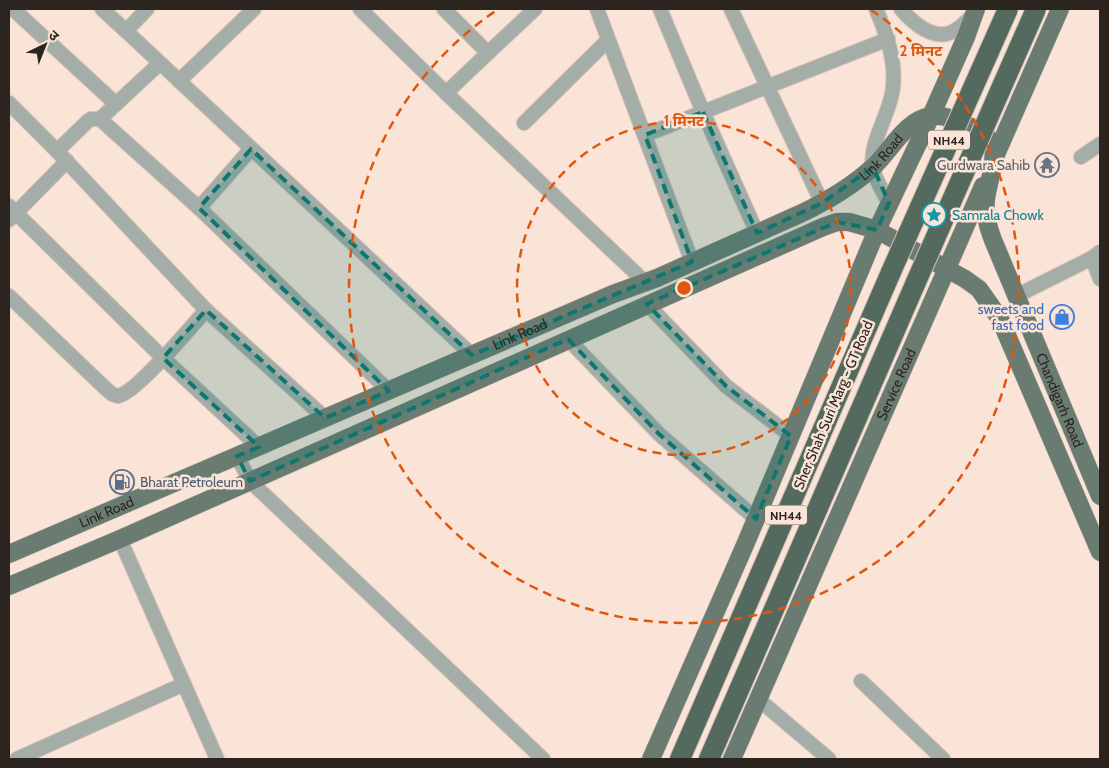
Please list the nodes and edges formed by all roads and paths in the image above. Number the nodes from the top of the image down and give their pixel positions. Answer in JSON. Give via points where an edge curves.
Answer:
{"nodes":[{"id":1,"x":13,"y":9,"type":"edge"},
{"id":2,"x":102,"y":9,"type":"edge"},
{"id":3,"x":147,"y":9,"type":"edge"},
{"id":4,"x":254,"y":9,"type":"edge"},
{"id":5,"x":360,"y":9,"type":"edge"},
{"id":6,"x":444,"y":9,"type":"edge"},
{"id":7,"x":597,"y":9,"type":"edge"},
{"id":8,"x":660,"y":9,"type":"edge"},
{"id":9,"x":731,"y":9,"type":"edge"},
{"id":10,"x":876,"y":9,"type":"edge"},
{"id":11,"x":901,"y":9,"type":"edge"},
{"id":12,"x":1008,"y":9,"type":"edge"},
{"id":13,"x":1036,"y":9,"type":"edge"},
{"id":14,"x":1060,"y":9,"type":"edge"},
{"id":15,"x":533,"y":10,"type":"edge"},
{"id":16,"x":975,"y":12,"type":"edge"},
{"id":17,"x":126,"y":31,"type":"junction"},
{"id":18,"x":888,"y":38,"type":"junction"},
{"id":19,"x":608,"y":40,"type":"junction"},
{"id":20,"x":488,"y":53,"type":"junction"},
{"id":21,"x":160,"y":64,"type":"junction"},
{"id":22,"x":179,"y":81,"type":"junction"},
{"id":23,"x":767,"y":87,"type":"junction"},
{"id":24,"x":446,"y":93,"type":"junction"},
{"id":25,"x":9,"y":103,"type":"edge"},
{"id":26,"x":116,"y":104,"type":"junction"},
{"id":27,"x":703,"y":112,"type":"junction"},
{"id":28,"x":931,"y":116,"type":"junction"},
{"id":29,"x":100,"y":119,"type":"junction"},
{"id":30,"x":524,"y":123,"type":"dead end"},
{"id":31,"x":645,"y":135,"type":"junction"},
{"id":32,"x":1100,"y":144,"type":"edge"},
{"id":33,"x":251,"y":149,"type":"junction"},
{"id":34,"x":57,"y":151,"type":"junction"},
{"id":35,"x":1082,"y":157,"type":"dead end"},
{"id":36,"x":993,"y":161,"type":"junction"},
{"id":37,"x":67,"y":162,"type":"junction"},
{"id":38,"x":873,"y":167,"type":"junction"},
{"id":39,"x":822,"y":203,"type":"junction"},
{"id":40,"x":890,"y":203,"type":"junction"},
{"id":41,"x":199,"y":208,"type":"junction"},
{"id":42,"x":11,"y":213,"type":"edge"},
{"id":43,"x":877,"y":230,"type":"junction"},
{"id":44,"x":757,"y":233,"type":"junction"},
{"id":45,"x":1096,"y":255,"type":"edge"},
{"id":46,"x":692,"y":262,"type":"junction"},
{"id":47,"x":947,"y":269,"type":"junction"},
{"id":48,"x":1100,"y":279,"type":"edge"},
{"id":49,"x":645,"y":282,"type":"junction"},
{"id":50,"x":9,"y":296,"type":"edge"},
{"id":51,"x":1016,"y":296,"type":"junction"},
{"id":52,"x":647,"y":304,"type":"junction"},
{"id":53,"x":206,"y":310,"type":"junction"},
{"id":54,"x":568,"y":339,"type":"junction"},
{"id":55,"x":472,"y":355,"type":"junction"},
{"id":56,"x":163,"y":358,"type":"junction"},
{"id":57,"x":389,"y":391,"type":"junction"},
{"id":58,"x":325,"y":418,"type":"junction"},
{"id":59,"x":791,"y":436,"type":"junction"},
{"id":60,"x":259,"y":447,"type":"junction"},
{"id":61,"x":237,"y":456,"type":"junction"},
{"id":62,"x":250,"y":481,"type":"junction"},
{"id":63,"x":1099,"y":488,"type":"edge"},
{"id":64,"x":756,"y":519,"type":"junction"},
{"id":65,"x":120,"y":539,"type":"junction"},
{"id":66,"x":1100,"y":552,"type":"edge"},
{"id":67,"x":9,"y":554,"type":"edge"},
{"id":68,"x":9,"y":586,"type":"edge"},
{"id":69,"x":862,"y":681,"type":"dead end"},
{"id":70,"x":184,"y":684,"type":"junction"},
{"id":71,"x":758,"y":699,"type":"junction"},
{"id":72,"x":17,"y":759,"type":"edge"},
{"id":73,"x":217,"y":759,"type":"edge"},
{"id":74,"x":542,"y":759,"type":"edge"},
{"id":75,"x":651,"y":759,"type":"edge"},
{"id":76,"x":680,"y":759,"type":"edge"},
{"id":77,"x":709,"y":759,"type":"edge"},
{"id":78,"x":732,"y":759,"type":"edge"},
{"id":79,"x":829,"y":759,"type":"edge"},
{"id":80,"x":943,"y":759,"type":"edge"}],
"edges":[{"from":1,"to":26,"type":"street"},
{"from":2,"to":17,"type":"street"},
{"from":3,"to":17,"type":"street"},
{"from":4,"to":22,"type":"street"},
{"from":5,"to":24,"type":"street"},
{"from":6,"to":20,"type":"street"},
{"from":7,"to":19,"type":"street"},
{"from":8,"to":27,"type":"street"},
{"from":9,"to":23,"type":"street"},
{"from":10,"to":18,"type":"street"},
{"from":11,"to":16,"type":"street","via":[[923,29],[938,34],[951,33]]},
{"from":12,"to":76,"type":"highway","name":"Sher Shah Suri Marg - GT Road","number":"NH44","bridge":true},
{"from":13,"to":77,"type":"highway","name":"Sher Shah Suri Marg - GT Road","number":"NH44","bridge":true},
{"from":14,"to":36,"type":"main road","name":"Service Road"},
{"from":15,"to":20,"type":"street"},
{"from":16,"to":28,"type":"main road"},
{"from":17,"to":21,"type":"street"},
{"from":18,"to":23,"type":"street"},
{"from":18,"to":38,"type":"street","via":[[893,87],[874,149]]},
{"from":19,"to":30,"type":"street"},
{"from":19,"to":31,"type":"street"},
{"from":20,"to":24,"type":"street"},
{"from":21,"to":22,"type":"street"},
{"from":21,"to":26,"type":"street"},
{"from":22,"to":33,"type":"street"},
{"from":23,"to":27,"type":"street"},
{"from":23,"to":39,"type":"street"},
{"from":24,"to":49,"type":"street"},
{"from":25,"to":34,"type":"street"},
{"from":26,"to":29,"type":"street"},
{"from":27,"to":31,"type":"street"},
{"from":27,"to":44,"type":"street"},
{"from":28,"to":36,"type":"main road","via":[[950,119],[987,136],[993,145]]},
{"from":28,"to":38,"type":"main road","name":"Link Road","via":[[910,127]]},
{"from":28,"to":40,"type":"main road"},
{"from":29,"to":34,"type":"street","via":[[88,121]]},
{"from":29,"to":41,"type":"street"},
{"from":31,"to":46,"type":"street"},
{"from":32,"to":35,"type":"street"},
{"from":33,"to":41,"type":"street"},
{"from":33,"to":55,"type":"street"},
{"from":34,"to":37,"type":"street"},
{"from":36,"to":47,"type":"main road","name":"Service Road"},
{"from":36,"to":51,"type":"main road","name":"Chandigarh Road","via":[[985,202],[987,221]]},
{"from":37,"to":42,"type":"street"},
{"from":37,"to":53,"type":"street"},
{"from":38,"to":39,"type":"main road","name":"Link Road"},
{"from":38,"to":40,"type":"street"},
{"from":39,"to":44,"type":"main road","name":"Link Road"},
{"from":40,"to":43,"type":"main road"},
{"from":41,"to":57,"type":"street"},
{"from":42,"to":56,"type":"street"},
{"from":43,"to":47,"type":"main road","name":"Link Road"},
{"from":43,"to":52,"type":"main road","name":"Link Road","via":[[837,222]]},
{"from":43,"to":59,"type":"main road"},
{"from":44,"to":46,"type":"main road","name":"Link Road"},
{"from":45,"to":48,"type":"street"},
{"from":45,"to":51,"type":"street"},
{"from":46,"to":49,"type":"main road","name":"Link Road"},
{"from":47,"to":66,"type":"main road","name":"Chandigarh Road","via":[[979,290],[1000,319]]},
{"from":47,"to":71,"type":"main road","name":"Service Road"},
{"from":49,"to":55,"type":"main road","name":"Link Road"},
{"from":50,"to":56,"type":"street","via":[[112,394],[118,396],[129,392]]},
{"from":51,"to":63,"type":"main road","name":"Chandigarh Road"},
{"from":52,"to":54,"type":"main road","name":"Link Road"},
{"from":52,"to":59,"type":"street","via":[[726,386]]},
{"from":53,"to":56,"type":"street"},
{"from":53,"to":58,"type":"street"},
{"from":54,"to":62,"type":"main road","name":"Link Road"},
{"from":54,"to":64,"type":"street","via":[[659,434]]},
{"from":55,"to":57,"type":"main road","name":"Link Road"},
{"from":56,"to":60,"type":"street"},
{"from":57,"to":58,"type":"main road","name":"Link Road"},
{"from":58,"to":60,"type":"main road","name":"Link Road"},
{"from":59,"to":64,"type":"main road"},
{"from":60,"to":61,"type":"main road","name":"Link Road"},
{"from":61,"to":62,"type":"street"},
{"from":61,"to":67,"type":"main road","name":"Link Road"},
{"from":62,"to":65,"type":"main road","name":"Link Road"},
{"from":62,"to":74,"type":"street"},
{"from":64,"to":75,"type":"main road"},
{"from":65,"to":68,"type":"main road","name":"Link Road"},
{"from":65,"to":70,"type":"street"},
{"from":69,"to":80,"type":"street"},
{"from":70,"to":72,"type":"street"},
{"from":70,"to":73,"type":"street"},
{"from":71,"to":78,"type":"main road","name":"Service Road"},
{"from":71,"to":79,"type":"street"}]}
